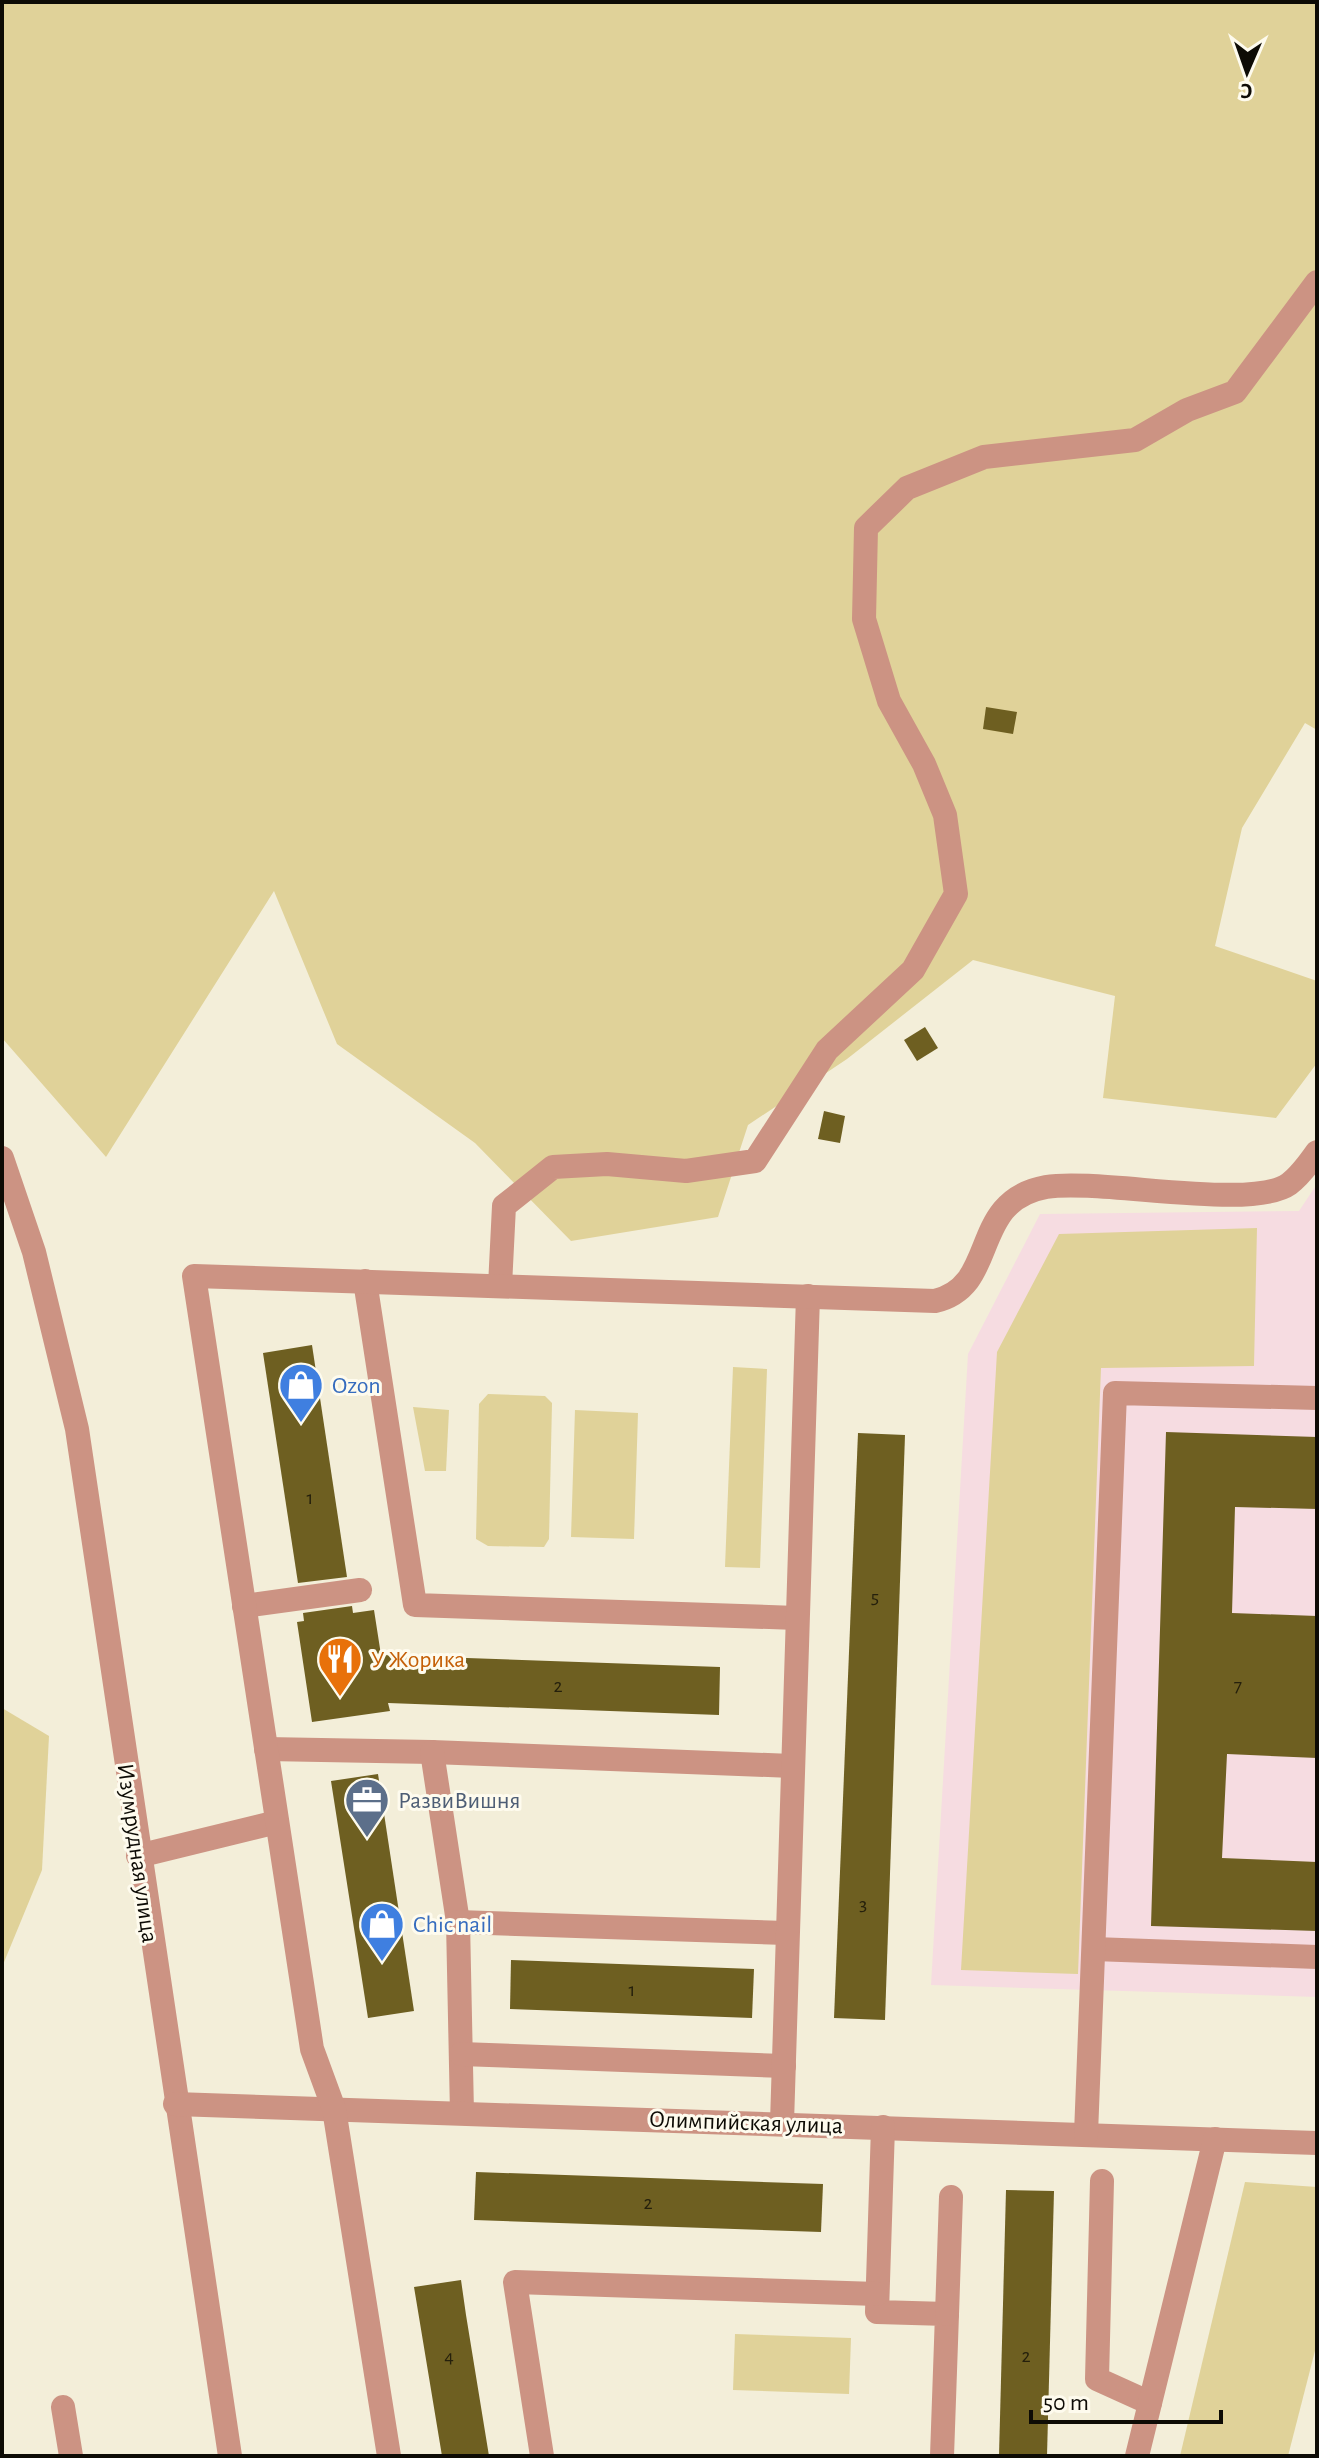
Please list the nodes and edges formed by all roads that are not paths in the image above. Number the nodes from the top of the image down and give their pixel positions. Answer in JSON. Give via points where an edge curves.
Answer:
{"nodes":[{"id":1,"x":1317,"y":282,"type":"edge"},
{"id":2,"x":1317,"y":1152,"type":"edge"},
{"id":3,"x":2,"y":1158,"type":"edge"},
{"id":4,"x":365,"y":1281,"type":"junction"},
{"id":5,"x":500,"y":1286,"type":"junction"},
{"id":6,"x":808,"y":1296,"type":"junction"},
{"id":7,"x":1317,"y":1398,"type":"edge"},
{"id":8,"x":360,"y":1590,"type":"dead end"},
{"id":9,"x":244,"y":1606,"type":"junction"},
{"id":10,"x":797,"y":1618,"type":"junction"},
{"id":11,"x":266,"y":1749,"type":"junction"},
{"id":12,"x":432,"y":1752,"type":"junction"},
{"id":13,"x":792,"y":1766,"type":"junction"},
{"id":14,"x":277,"y":1822,"type":"junction"},
{"id":15,"x":138,"y":1856,"type":"junction"},
{"id":16,"x":458,"y":1922,"type":"junction"},
{"id":17,"x":786,"y":1933,"type":"junction"},
{"id":18,"x":1094,"y":1949,"type":"junction"},
{"id":19,"x":1317,"y":1957,"type":"edge"},
{"id":20,"x":461,"y":2054,"type":"junction"},
{"id":21,"x":784,"y":2066,"type":"junction"},
{"id":22,"x":175,"y":2104,"type":"junction"},
{"id":23,"x":334,"y":2109,"type":"junction"},
{"id":24,"x":462,"y":2113,"type":"junction"},
{"id":25,"x":782,"y":2123,"type":"junction"},
{"id":26,"x":883,"y":2127,"type":"junction"},
{"id":27,"x":1086,"y":2134,"type":"junction"},
{"id":28,"x":1215,"y":2139,"type":"junction"},
{"id":29,"x":1317,"y":2143,"type":"edge"},
{"id":30,"x":1102,"y":2181,"type":"dead end"},
{"id":31,"x":951,"y":2197,"type":"dead end"},
{"id":32,"x":877,"y":2294,"type":"junction"},
{"id":33,"x":947,"y":2314,"type":"junction"},
{"id":34,"x":1150,"y":2403,"type":"junction"},
{"id":35,"x":63,"y":2407,"type":"dead end"},
{"id":36,"x":71,"y":2456,"type":"edge"},
{"id":37,"x":230,"y":2456,"type":"edge"},
{"id":38,"x":389,"y":2456,"type":"edge"},
{"id":39,"x":542,"y":2456,"type":"edge"},
{"id":40,"x":942,"y":2456,"type":"edge"},
{"id":41,"x":1137,"y":2456,"type":"edge"}],
"edges":[{"from":1,"to":5,"type":"street","via":[[1235,392],[1187,410],[1135,440],[984,457],[907,488],[866,528],[864,619],[889,701],[945,815],[956,894],[913,970],[827,1050],[755,1161],[686,1171],[607,1164],[553,1167],[504,1206]]},
{"from":2,"to":6,"type":"street","via":[[1288,1185],[1253,1194],[1047,1187],[1013,1199],[999,1213],[969,1282],[951,1297],[935,1301]]},
{"from":3,"to":15,"type":"street","name":"Изумрудная улица","via":[[34,1252],[77,1429]]},
{"from":4,"to":5,"type":"street"},
{"from":4,"to":9,"type":"street","via":[[194,1276]]},
{"from":4,"to":10,"type":"street","via":[[415,1605]]},
{"from":5,"to":6,"type":"street"},
{"from":6,"to":10,"type":"street"},
{"from":7,"to":18,"type":"street","via":[[1115,1393]]},
{"from":8,"to":9,"type":"street"},
{"from":9,"to":11,"type":"street"},
{"from":10,"to":13,"type":"street"},
{"from":11,"to":12,"type":"street"},
{"from":11,"to":14,"type":"street"},
{"from":12,"to":13,"type":"street"},
{"from":12,"to":16,"type":"street"},
{"from":13,"to":17,"type":"street"},
{"from":14,"to":15,"type":"street"},
{"from":14,"to":23,"type":"street","via":[[312,2049]]},
{"from":15,"to":22,"type":"street","name":"Изумрудная улица"},
{"from":16,"to":17,"type":"street"},
{"from":16,"to":20,"type":"street"},
{"from":17,"to":21,"type":"street"},
{"from":18,"to":19,"type":"street"},
{"from":18,"to":27,"type":"street"},
{"from":20,"to":21,"type":"street"},
{"from":20,"to":24,"type":"street"},
{"from":21,"to":25,"type":"street"},
{"from":22,"to":23,"type":"street","name":"Олимпийская улица"},
{"from":22,"to":37,"type":"street","name":"Изумрудная улица"},
{"from":23,"to":24,"type":"street","name":"Олимпийская улица"},
{"from":23,"to":38,"type":"street"},
{"from":24,"to":25,"type":"street","name":"Олимпийская улица"},
{"from":25,"to":26,"type":"street","name":"Олимпийская улица"},
{"from":26,"to":27,"type":"street","name":"Олимпийская улица"},
{"from":26,"to":32,"type":"street"},
{"from":27,"to":28,"type":"street","name":"Олимпийская улица"},
{"from":28,"to":29,"type":"street","name":"Олимпийская улица"},
{"from":28,"to":34,"type":"street"},
{"from":30,"to":34,"type":"street","via":[[1097,2379]]},
{"from":31,"to":33,"type":"street"},
{"from":32,"to":33,"type":"street","via":[[877,2312]]},
{"from":32,"to":39,"type":"street","via":[[515,2282]]},
{"from":33,"to":40,"type":"street"},
{"from":34,"to":41,"type":"street"},
{"from":35,"to":36,"type":"street"}]}
